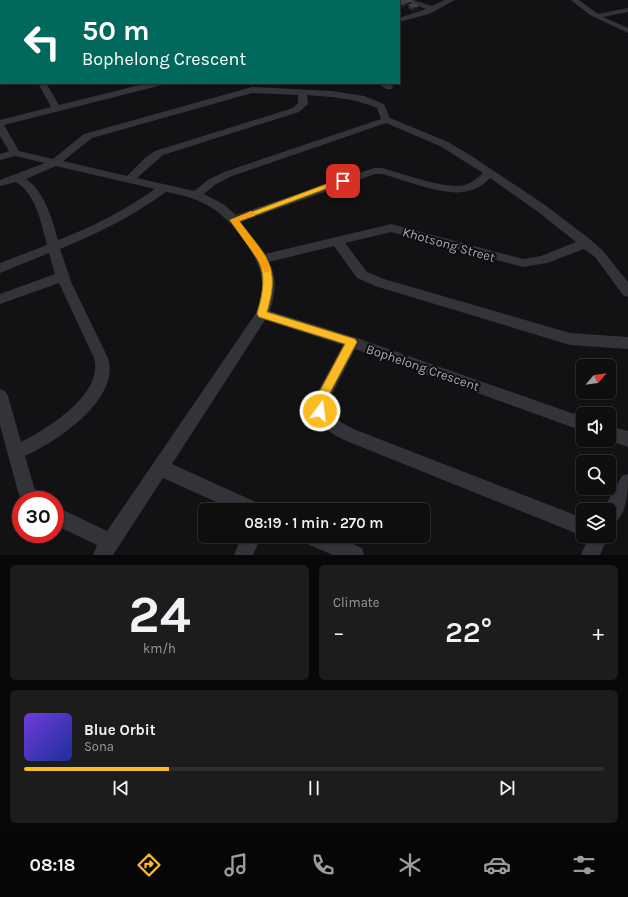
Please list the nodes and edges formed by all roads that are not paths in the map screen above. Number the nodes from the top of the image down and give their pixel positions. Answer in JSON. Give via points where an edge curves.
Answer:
{"nodes":[{"id":1,"x":406,"y":0,"type":"edge"},
{"id":2,"x":451,"y":0,"type":"edge"},
{"id":3,"x":576,"y":0,"type":"edge"},
{"id":4,"x":433,"y":9,"type":"junction"},
{"id":5,"x":624,"y":9,"type":"edge"},
{"id":6,"x":598,"y":16,"type":"junction"},
{"id":7,"x":400,"y":20,"type":"edge"},
{"id":8,"x":628,"y":31,"type":"edge"},
{"id":9,"x":43,"y":84,"type":"edge"},
{"id":10,"x":109,"y":84,"type":"edge"},
{"id":11,"x":155,"y":84,"type":"edge"},
{"id":12,"x":302,"y":93,"type":"junction"},
{"id":13,"x":116,"y":94,"type":"junction"},
{"id":14,"x":56,"y":109,"type":"junction"},
{"id":15,"x":386,"y":120,"type":"junction"},
{"id":16,"x":0,"y":127,"type":"edge"},
{"id":17,"x":15,"y":153,"type":"junction"},
{"id":18,"x":0,"y":157,"type":"edge"},
{"id":19,"x":56,"y":161,"type":"junction"},
{"id":20,"x":489,"y":174,"type":"junction"},
{"id":21,"x":16,"y":178,"type":"junction"},
{"id":22,"x":130,"y":179,"type":"junction"},
{"id":23,"x":0,"y":183,"type":"edge"},
{"id":24,"x":164,"y":188,"type":"junction"},
{"id":25,"x":196,"y":195,"type":"junction"},
{"id":26,"x":234,"y":220,"type":"junction"},
{"id":27,"x":337,"y":242,"type":"junction"},
{"id":28,"x":587,"y":243,"type":"junction"},
{"id":29,"x":55,"y":247,"type":"junction"},
{"id":30,"x":263,"y":259,"type":"junction"},
{"id":31,"x":0,"y":268,"type":"edge"},
{"id":32,"x":63,"y":276,"type":"junction"},
{"id":33,"x":628,"y":292,"type":"edge"},
{"id":34,"x":0,"y":299,"type":"edge"},
{"id":35,"x":262,"y":314,"type":"junction"},
{"id":36,"x":352,"y":342,"type":"junction"},
{"id":37,"x":628,"y":343,"type":"edge"},
{"id":38,"x":0,"y":396,"type":"edge"},
{"id":39,"x":576,"y":422,"type":"edge"},
{"id":40,"x":616,"y":435,"type":"edge"},
{"id":41,"x":628,"y":439,"type":"edge"},
{"id":42,"x":15,"y":453,"type":"junction"},
{"id":43,"x":161,"y":468,"type":"junction"},
{"id":44,"x":628,"y":482,"type":"edge"},
{"id":45,"x":27,"y":491,"type":"edge"},
{"id":46,"x":238,"y":503,"type":"edge"},
{"id":47,"x":616,"y":504,"type":"edge"},
{"id":48,"x":64,"y":521,"type":"edge"},
{"id":49,"x":576,"y":524,"type":"edge"},
{"id":50,"x":249,"y":543,"type":"edge"},
{"id":51,"x":328,"y":543,"type":"edge"},
{"id":52,"x":596,"y":543,"type":"edge"},
{"id":53,"x":106,"y":549,"type":"edge"},
{"id":54,"x":243,"y":555,"type":"edge"},
{"id":55,"x":355,"y":555,"type":"edge"},
{"id":56,"x":590,"y":555,"type":"edge"}],
"edges":[{"from":1,"to":4,"type":"street"},
{"from":2,"to":4,"type":"street"},
{"from":3,"to":6,"type":"street","via":[[580,6]]},
{"from":4,"to":7,"type":"street"},
{"from":5,"to":6,"type":"street"},
{"from":6,"to":8,"type":"street"},
{"from":9,"to":14,"type":"street"},
{"from":10,"to":13,"type":"street"},
{"from":11,"to":13,"type":"street"},
{"from":12,"to":15,"type":"street","via":[[323,93],[364,99],[381,106]]},
{"from":12,"to":19,"type":"street","via":[[252,90],[110,129],[79,141]]},
{"from":12,"to":22,"type":"street","via":[[303,104],[296,110],[159,153]]},
{"from":13,"to":14,"type":"street"},
{"from":14,"to":16,"type":"street"},
{"from":15,"to":20,"type":"street","via":[[444,144]]},
{"from":15,"to":25,"type":"street","via":[[228,174],[212,182]]},
{"from":16,"to":17,"type":"street"},
{"from":17,"to":18,"type":"street"},
{"from":17,"to":19,"type":"street"},
{"from":19,"to":21,"type":"street"},
{"from":19,"to":22,"type":"street"},
{"from":20,"to":26,"type":"street","via":[[469,188],[454,189],[374,171]]},
{"from":20,"to":28,"type":"street","via":[[541,208]]},
{"from":21,"to":23,"type":"street"},
{"from":21,"to":29,"type":"street","via":[[26,183],[33,191]]},
{"from":22,"to":24,"type":"street"},
{"from":24,"to":25,"type":"street"},
{"from":24,"to":29,"type":"street","via":[[110,223]]},
{"from":25,"to":26,"type":"street","via":[[219,207]]},
{"from":26,"to":30,"type":"street"},
{"from":27,"to":28,"type":"street","name":"Khotsong Street","via":[[391,228],[523,263],[543,260]]},
{"from":27,"to":30,"type":"street","name":"Khotsong Street"},
{"from":27,"to":37,"type":"street","via":[[362,275],[380,283],[570,339]]},
{"from":28,"to":33,"type":"street","via":[[606,261]]},
{"from":29,"to":31,"type":"street"},
{"from":29,"to":32,"type":"street"},
{"from":30,"to":35,"type":"street","via":[[269,282]]},
{"from":32,"to":34,"type":"street"},
{"from":32,"to":42,"type":"street","via":[[101,356],[103,373],[98,385],[85,402],[64,423],[42,440]]},
{"from":35,"to":36,"type":"street","name":"Bophelong Crescent"},
{"from":35,"to":43,"type":"street"},
{"from":36,"to":39,"type":"street","name":"Bophelong Crescent"},
{"from":36,"to":49,"type":"street","via":[[320,402],[320,411],[325,420],[350,435]]},
{"from":38,"to":42,"type":"street"},
{"from":40,"to":41,"type":"street"},
{"from":42,"to":45,"type":"street"},
{"from":43,"to":46,"type":"street"},
{"from":43,"to":53,"type":"street"},
{"from":44,"to":47,"type":"street"},
{"from":48,"to":53,"type":"street"},
{"from":50,"to":54,"type":"street"},
{"from":51,"to":55,"type":"street"},
{"from":52,"to":56,"type":"street"}]}
